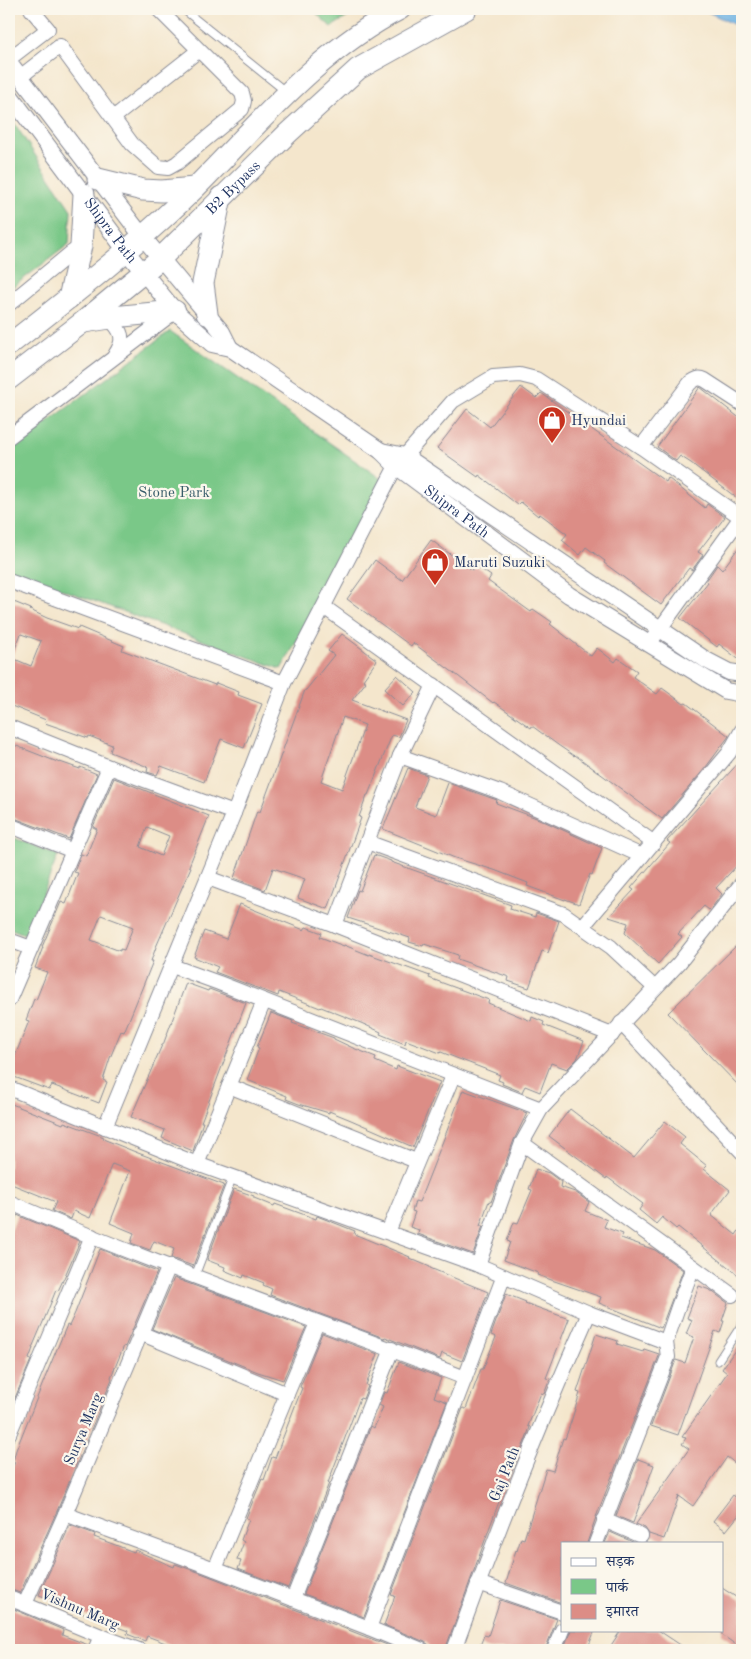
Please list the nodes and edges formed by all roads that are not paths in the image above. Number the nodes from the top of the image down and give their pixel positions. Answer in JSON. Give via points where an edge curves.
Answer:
{"nodes":[{"id":1,"x":32,"y":9,"type":"edge"},
{"id":2,"x":158,"y":9,"type":"edge"},
{"id":3,"x":183,"y":9,"type":"edge"},
{"id":4,"x":400,"y":9,"type":"edge"},
{"id":5,"x":466,"y":9,"type":"edge"},
{"id":6,"x":48,"y":29,"type":"junction"},
{"id":7,"x":60,"y":46,"type":"junction"},
{"id":8,"x":198,"y":51,"type":"junction"},
{"id":9,"x":9,"y":60,"type":"edge"},
{"id":10,"x":20,"y":77,"type":"junction"},
{"id":11,"x":288,"y":93,"type":"junction"},
{"id":12,"x":9,"y":94,"type":"edge"},
{"id":13,"x":114,"y":118,"type":"junction"},
{"id":14,"x":91,"y":187,"type":"junction"},
{"id":15,"x":194,"y":188,"type":"junction"},
{"id":16,"x":221,"y":196,"type":"junction"},
{"id":17,"x":142,"y":236,"type":"junction"},
{"id":18,"x":81,"y":246,"type":"junction"},
{"id":19,"x":126,"y":251,"type":"junction"},
{"id":20,"x":161,"y":258,"type":"junction"},
{"id":21,"x":143,"y":273,"type":"junction"},
{"id":22,"x":69,"y":298,"type":"junction"},
{"id":23,"x":9,"y":304,"type":"edge"},
{"id":24,"x":175,"y":311,"type":"junction"},
{"id":25,"x":207,"y":314,"type":"junction"},
{"id":26,"x":109,"y":318,"type":"junction"},
{"id":27,"x":83,"y":322,"type":"junction"},
{"id":28,"x":9,"y":345,"type":"edge"},
{"id":29,"x":230,"y":348,"type":"junction"},
{"id":30,"x":113,"y":358,"type":"junction"},
{"id":31,"x":9,"y":379,"type":"edge"},
{"id":32,"x":742,"y":404,"type":"edge"},
{"id":33,"x":9,"y":437,"type":"edge"},
{"id":34,"x":641,"y":447,"type":"junction"},
{"id":35,"x":400,"y":461,"type":"junction"},
{"id":36,"x":742,"y":517,"type":"edge"},
{"id":37,"x":9,"y":581,"type":"edge"},
{"id":38,"x":324,"y":606,"type":"junction"},
{"id":39,"x":660,"y":628,"type":"junction"},
{"id":40,"x":650,"y":644,"type":"junction"},
{"id":41,"x":742,"y":674,"type":"edge"},
{"id":42,"x":284,"y":682,"type":"junction"},
{"id":43,"x":434,"y":685,"type":"junction"},
{"id":44,"x":742,"y":694,"type":"edge"},
{"id":45,"x":9,"y":727,"type":"edge"},
{"id":46,"x":742,"y":730,"type":"edge"},
{"id":47,"x":400,"y":756,"type":"junction"},
{"id":48,"x":109,"y":767,"type":"junction"},
{"id":49,"x":234,"y":813,"type":"junction"},
{"id":50,"x":9,"y":825,"type":"edge"},
{"id":51,"x":367,"y":842,"type":"junction"},
{"id":52,"x":654,"y":842,"type":"junction"},
{"id":53,"x":73,"y":851,"type":"junction"},
{"id":54,"x":642,"y":856,"type":"junction"},
{"id":55,"x":208,"y":878,"type":"junction"},
{"id":56,"x":742,"y":883,"type":"edge"},
{"id":57,"x":335,"y":925,"type":"junction"},
{"id":58,"x":583,"y":926,"type":"junction"},
{"id":59,"x":9,"y":940,"type":"edge"},
{"id":60,"x":31,"y":948,"type":"junction"},
{"id":61,"x":172,"y":966,"type":"junction"},
{"id":62,"x":655,"y":988,"type":"junction"},
{"id":63,"x":9,"y":1000,"type":"edge"},
{"id":64,"x":264,"y":1001,"type":"junction"},
{"id":65,"x":622,"y":1024,"type":"junction"},
{"id":66,"x":612,"y":1035,"type":"junction"},
{"id":67,"x":452,"y":1076,"type":"junction"},
{"id":68,"x":229,"y":1086,"type":"junction"},
{"id":69,"x":9,"y":1088,"type":"edge"},
{"id":70,"x":541,"y":1109,"type":"junction"},
{"id":71,"x":105,"y":1127,"type":"junction"},
{"id":72,"x":522,"y":1144,"type":"junction"},
{"id":73,"x":742,"y":1152,"type":"edge"},
{"id":74,"x":416,"y":1161,"type":"junction"},
{"id":75,"x":197,"y":1164,"type":"junction"},
{"id":76,"x":233,"y":1176,"type":"junction"},
{"id":77,"x":10,"y":1208,"type":"edge"},
{"id":78,"x":388,"y":1232,"type":"junction"},
{"id":79,"x":92,"y":1236,"type":"junction"},
{"id":80,"x":478,"y":1265,"type":"junction"},
{"id":81,"x":169,"y":1266,"type":"junction"},
{"id":82,"x":693,"y":1267,"type":"junction"},
{"id":83,"x":195,"y":1276,"type":"junction"},
{"id":84,"x":504,"y":1278,"type":"junction"},
{"id":85,"x":732,"y":1295,"type":"dead end"},
{"id":86,"x":589,"y":1312,"type":"junction"},
{"id":87,"x":317,"y":1323,"type":"junction"},
{"id":88,"x":742,"y":1324,"type":"edge"},
{"id":89,"x":140,"y":1333,"type":"junction"},
{"id":90,"x":666,"y":1342,"type":"junction"},
{"id":91,"x":392,"y":1349,"type":"junction"},
{"id":92,"x":718,"y":1361,"type":"dead end"},
{"id":93,"x":465,"y":1378,"type":"junction"},
{"id":94,"x":286,"y":1394,"type":"junction"},
{"id":95,"x":9,"y":1434,"type":"edge"},
{"id":96,"x":65,"y":1514,"type":"junction"},
{"id":97,"x":604,"y":1520,"type":"junction"},
{"id":98,"x":641,"y":1536,"type":"dead end"},
{"id":99,"x":596,"y":1542,"type":"edge"},
{"id":100,"x":215,"y":1569,"type":"junction"},
{"id":101,"x":478,"y":1583,"type":"junction"},
{"id":102,"x":9,"y":1598,"type":"edge"},
{"id":103,"x":293,"y":1599,"type":"junction"},
{"id":104,"x":25,"y":1604,"type":"junction"},
{"id":105,"x":561,"y":1612,"type":"edge"},
{"id":106,"x":369,"y":1628,"type":"junction"},
{"id":107,"x":561,"y":1632,"type":"edge"},
{"id":108,"x":101,"y":1636,"type":"junction"},
{"id":109,"x":95,"y":1650,"type":"edge"},
{"id":110,"x":139,"y":1650,"type":"edge"},
{"id":111,"x":422,"y":1650,"type":"edge"},
{"id":112,"x":454,"y":1650,"type":"edge"},
{"id":113,"x":554,"y":1650,"type":"edge"}],
"edges":[{"from":1,"to":6,"type":"street"},
{"from":2,"to":8,"type":"street"},
{"from":3,"to":11,"type":"lane"},
{"from":4,"to":11,"type":"main road","via":[[344,44]]},
{"from":5,"to":16,"type":"main road","name":"B2 Bypass","via":[[358,69]]},
{"from":6,"to":7,"type":"street"},
{"from":6,"to":9,"type":"street"},
{"from":7,"to":10,"type":"street"},
{"from":7,"to":13,"type":"street"},
{"from":8,"to":13,"type":"street"},
{"from":8,"to":13,"type":"street","via":[[242,93],[244,101],[242,109],[177,163],[168,168],[158,167],[132,144]]},
{"from":9,"to":10,"type":"street"},
{"from":10,"to":14,"type":"street"},
{"from":11,"to":15,"type":"main road"},
{"from":12,"to":14,"type":"street","name":"Shipra Path"},
{"from":14,"to":15,"type":"main road"},
{"from":14,"to":17,"type":"street","name":"Shipra Path"},
{"from":14,"to":18,"type":"main road"},
{"from":14,"to":19,"type":"street","name":"Shipra Path"},
{"from":15,"to":17,"type":"main road"},
{"from":16,"to":20,"type":"main road","name":"B2 Bypass"},
{"from":16,"to":25,"type":"main road","via":[[203,283]]},
{"from":17,"to":19,"type":"main road"},
{"from":17,"to":20,"type":"street","name":"Shipra Path"},
{"from":18,"to":22,"type":"main road"},
{"from":18,"to":23,"type":"street"},
{"from":19,"to":21,"type":"street","name":"Shipra Path"},
{"from":19,"to":22,"type":"main road"},
{"from":20,"to":21,"type":"main road","name":"B2 Bypass"},
{"from":20,"to":25,"type":"street","name":"Shipra Path"},
{"from":21,"to":24,"type":"street","name":"Shipra Path"},
{"from":21,"to":27,"type":"main road","name":"B2 Bypass"},
{"from":22,"to":28,"type":"main road"},
{"from":24,"to":26,"type":"main road"},
{"from":24,"to":29,"type":"street","name":"Shipra Path","via":[[212,344]]},
{"from":24,"to":30,"type":"street"},
{"from":25,"to":29,"type":"street","name":"Shipra Path"},
{"from":26,"to":27,"type":"main road"},
{"from":26,"to":30,"type":"street","via":[[121,332],[122,340]]},
{"from":27,"to":31,"type":"main road","name":"B2 Bypass"},
{"from":29,"to":35,"type":"street","name":"Shipra Path"},
{"from":30,"to":33,"type":"street"},
{"from":32,"to":34,"type":"street","via":[[705,380],[695,380]]},
{"from":34,"to":35,"type":"street","via":[[536,379],[520,375],[493,377],[453,401]]},
{"from":34,"to":36,"type":"street"},
{"from":35,"to":38,"type":"street"},
{"from":35,"to":39,"type":"street"},
{"from":35,"to":40,"type":"street","name":"Shipra Path","via":[[570,595]]},
{"from":36,"to":39,"type":"street"},
{"from":37,"to":42,"type":"street"},
{"from":38,"to":42,"type":"street"},
{"from":38,"to":43,"type":"street"},
{"from":39,"to":40,"type":"street"},
{"from":39,"to":41,"type":"street","via":[[706,660],[729,672]]},
{"from":40,"to":44,"type":"street","name":"Shipra Path","via":[[726,691]]},
{"from":42,"to":49,"type":"street"},
{"from":43,"to":47,"type":"street"},
{"from":43,"to":52,"type":"street"},
{"from":45,"to":48,"type":"street"},
{"from":46,"to":52,"type":"street","via":[[729,753]]},
{"from":47,"to":51,"type":"street"},
{"from":47,"to":54,"type":"street","via":[[500,792]]},
{"from":48,"to":49,"type":"street"},
{"from":48,"to":53,"type":"street"},
{"from":49,"to":55,"type":"street"},
{"from":50,"to":53,"type":"street"},
{"from":51,"to":57,"type":"street"},
{"from":51,"to":58,"type":"street","via":[[564,914]]},
{"from":52,"to":54,"type":"street"},
{"from":53,"to":60,"type":"street"},
{"from":54,"to":58,"type":"street"},
{"from":55,"to":57,"type":"street"},
{"from":55,"to":61,"type":"street"},
{"from":56,"to":62,"type":"street","via":[[679,963]]},
{"from":57,"to":66,"type":"street"},
{"from":58,"to":62,"type":"street","via":[[611,946]]},
{"from":59,"to":60,"type":"street"},
{"from":60,"to":63,"type":"street"},
{"from":61,"to":64,"type":"street"},
{"from":61,"to":71,"type":"street"},
{"from":62,"to":65,"type":"street"},
{"from":64,"to":67,"type":"street"},
{"from":64,"to":68,"type":"street"},
{"from":65,"to":66,"type":"street"},
{"from":65,"to":73,"type":"street"},
{"from":66,"to":70,"type":"street"},
{"from":67,"to":70,"type":"street"},
{"from":67,"to":74,"type":"street"},
{"from":68,"to":74,"type":"street"},
{"from":68,"to":75,"type":"street"},
{"from":69,"to":71,"type":"street"},
{"from":70,"to":72,"type":"street"},
{"from":71,"to":75,"type":"street"},
{"from":72,"to":80,"type":"street"},
{"from":72,"to":82,"type":"street"},
{"from":74,"to":78,"type":"street"},
{"from":75,"to":76,"type":"street"},
{"from":76,"to":78,"type":"street"},
{"from":76,"to":83,"type":"lane"},
{"from":77,"to":79,"type":"street"},
{"from":78,"to":80,"type":"street"},
{"from":79,"to":81,"type":"street"},
{"from":79,"to":95,"type":"street"},
{"from":80,"to":84,"type":"street"},
{"from":81,"to":83,"type":"street"},
{"from":81,"to":89,"type":"street","name":"Surya Marg"},
{"from":82,"to":85,"type":"street"},
{"from":82,"to":90,"type":"street"},
{"from":83,"to":87,"type":"street"},
{"from":84,"to":86,"type":"street"},
{"from":84,"to":93,"type":"street"},
{"from":86,"to":90,"type":"street"},
{"from":86,"to":101,"type":"street","name":"Gaj Path"},
{"from":87,"to":91,"type":"street"},
{"from":87,"to":94,"type":"street"},
{"from":88,"to":92,"type":"lane"},
{"from":89,"to":94,"type":"street"},
{"from":89,"to":96,"type":"street","name":"Surya Marg"},
{"from":90,"to":97,"type":"street","via":[[668,1357]]},
{"from":91,"to":93,"type":"street"},
{"from":91,"to":103,"type":"street"},
{"from":93,"to":106,"type":"street"},
{"from":94,"to":100,"type":"street"},
{"from":96,"to":100,"type":"street"},
{"from":96,"to":104,"type":"street","name":"Surya Marg"},
{"from":97,"to":98,"type":"street"},
{"from":97,"to":99,"type":"street"},
{"from":100,"to":103,"type":"street"},
{"from":101,"to":105,"type":"street"},
{"from":101,"to":112,"type":"street","name":"Gaj Path"},
{"from":102,"to":104,"type":"street","name":"Vishnu Marg"},
{"from":103,"to":106,"type":"street"},
{"from":104,"to":108,"type":"street","name":"Vishnu Marg"},
{"from":106,"to":111,"type":"street"},
{"from":107,"to":113,"type":"street"},
{"from":108,"to":109,"type":"street"},
{"from":108,"to":110,"type":"street","name":"Vishnu Marg"}]}
